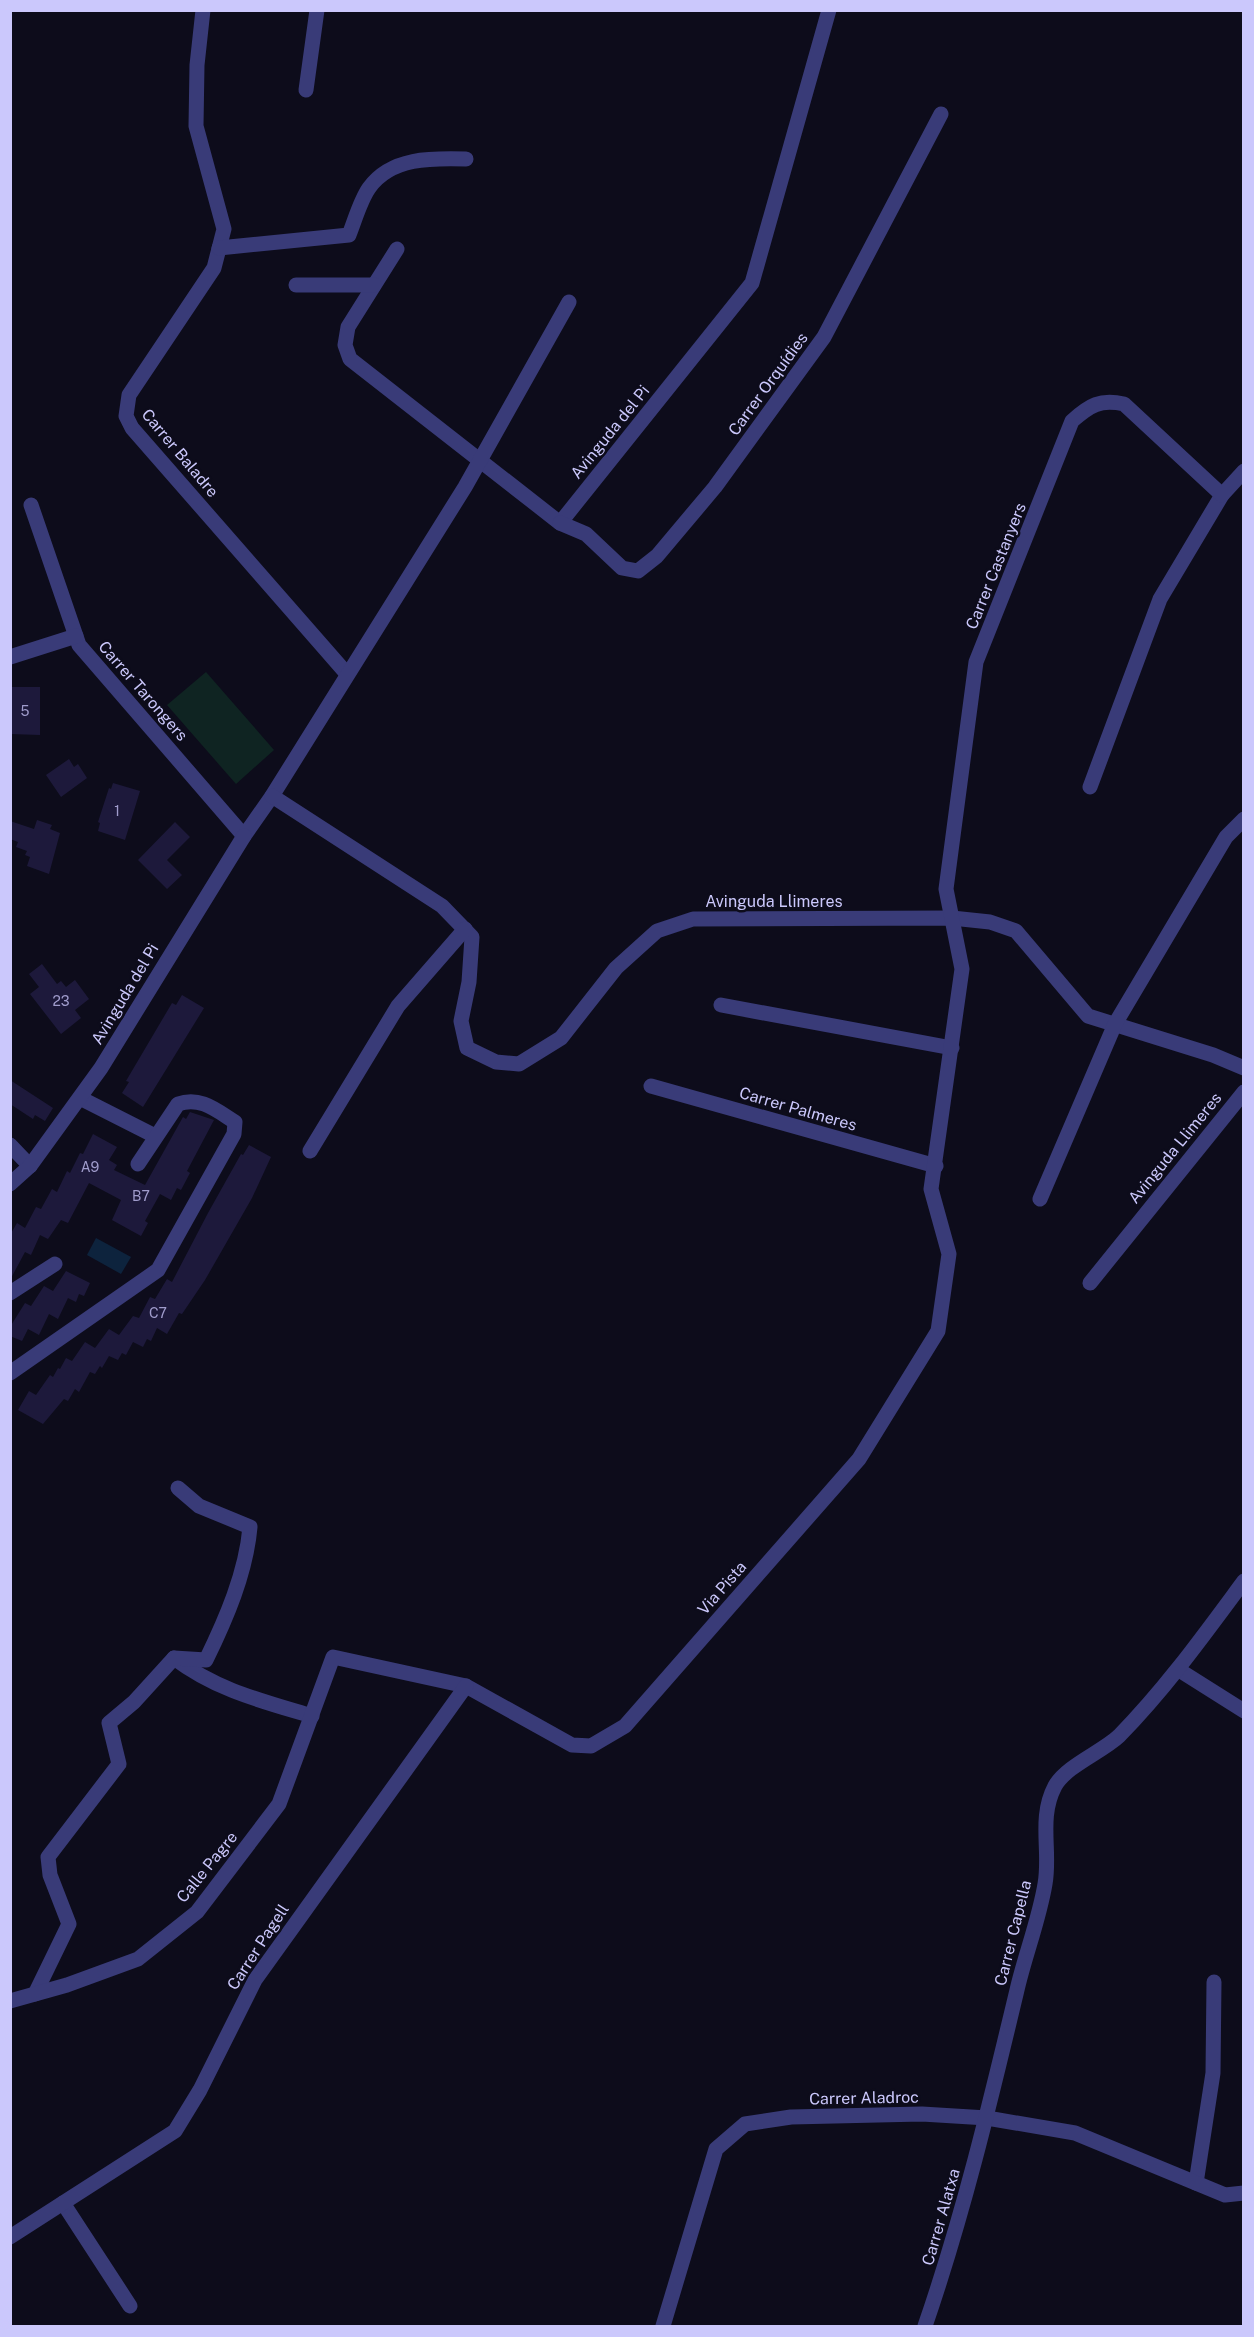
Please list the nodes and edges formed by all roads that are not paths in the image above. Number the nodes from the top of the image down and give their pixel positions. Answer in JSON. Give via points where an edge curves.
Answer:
{"nodes":[{"id":1,"x":203,"y":10,"type":"edge"},
{"id":2,"x":317,"y":10,"type":"edge"},
{"id":3,"x":829,"y":10,"type":"edge"},
{"id":4,"x":306,"y":90,"type":"dead end"},
{"id":5,"x":941,"y":114,"type":"dead end"},
{"id":6,"x":466,"y":159,"type":"dead end"},
{"id":7,"x":219,"y":248,"type":"junction"},
{"id":8,"x":397,"y":249,"type":"dead end"},
{"id":9,"x":296,"y":285,"type":"dead end"},
{"id":10,"x":374,"y":285,"type":"junction"},
{"id":11,"x":569,"y":302,"type":"dead end"},
{"id":12,"x":479,"y":462,"type":"junction"},
{"id":13,"x":1244,"y":471,"type":"edge"},
{"id":14,"x":1222,"y":495,"type":"junction"},
{"id":15,"x":31,"y":505,"type":"dead end"},
{"id":16,"x":560,"y":523,"type":"junction"},
{"id":17,"x":76,"y":636,"type":"junction"},
{"id":18,"x":10,"y":657,"type":"edge"},
{"id":19,"x":347,"y":674,"type":"junction"},
{"id":20,"x":1090,"y":787,"type":"dead end"},
{"id":21,"x":272,"y":796,"type":"junction"},
{"id":22,"x":1244,"y":819,"type":"edge"},
{"id":23,"x":243,"y":836,"type":"junction"},
{"id":24,"x":952,"y":918,"type":"junction"},
{"id":25,"x":465,"y":929,"type":"junction"},
{"id":26,"x":722,"y":1005,"type":"dead end"},
{"id":27,"x":1115,"y":1024,"type":"junction"},
{"id":28,"x":952,"y":1048,"type":"junction"},
{"id":29,"x":1244,"y":1068,"type":"edge"},
{"id":30,"x":651,"y":1086,"type":"dead end"},
{"id":31,"x":1244,"y":1092,"type":"edge"},
{"id":32,"x":80,"y":1098,"type":"junction"},
{"id":33,"x":155,"y":1136,"type":"junction"},
{"id":34,"x":10,"y":1145,"type":"edge"},
{"id":35,"x":310,"y":1151,"type":"dead end"},
{"id":36,"x":138,"y":1164,"type":"dead end"},
{"id":37,"x":30,"y":1166,"type":"junction"},
{"id":38,"x":936,"y":1166,"type":"junction"},
{"id":39,"x":10,"y":1184,"type":"edge"},
{"id":40,"x":1040,"y":1199,"type":"dead end"},
{"id":41,"x":55,"y":1264,"type":"dead end"},
{"id":42,"x":1090,"y":1283,"type":"dead end"},
{"id":43,"x":10,"y":1293,"type":"edge"},
{"id":44,"x":10,"y":1373,"type":"edge"},
{"id":45,"x":178,"y":1488,"type":"dead end"},
{"id":46,"x":1244,"y":1581,"type":"edge"},
{"id":47,"x":333,"y":1656,"type":"joint"},
{"id":48,"x":174,"y":1658,"type":"junction"},
{"id":49,"x":1179,"y":1670,"type":"junction"},
{"id":50,"x":466,"y":1686,"type":"junction"},
{"id":51,"x":1244,"y":1710,"type":"edge"},
{"id":52,"x":312,"y":1716,"type":"junction"},
{"id":53,"x":1214,"y":1982,"type":"dead end"},
{"id":54,"x":35,"y":1994,"type":"junction"},
{"id":55,"x":10,"y":2001,"type":"edge"},
{"id":56,"x":987,"y":2118,"type":"junction"},
{"id":57,"x":1196,"y":2183,"type":"junction"},
{"id":58,"x":1244,"y":2193,"type":"edge"},
{"id":59,"x":63,"y":2203,"type":"junction"},
{"id":60,"x":10,"y":2237,"type":"edge"},
{"id":61,"x":130,"y":2306,"type":"dead end"},
{"id":62,"x":663,"y":2326,"type":"edge"},
{"id":63,"x":925,"y":2326,"type":"edge"}],
"edges":[{"from":1,"to":7,"type":"street","name":"Carrer Baladre","via":[[196,126],[224,229]]},
{"from":2,"to":4,"type":"street"},
{"from":3,"to":16,"type":"street","name":"Avinguda del Pi","via":[[752,283]]},
{"from":5,"to":16,"type":"street","name":"Carrer Orquídies","via":[[824,337],[715,487],[657,556],[638,571],[622,568],[586,534]]},
{"from":6,"to":7,"type":"street","via":[[414,161],[380,175],[368,190],[349,235]]},
{"from":7,"to":19,"type":"street","name":"Carrer Baladre","via":[[214,268],[129,395],[126,416],[132,428]]},
{"from":8,"to":10,"type":"street"},
{"from":9,"to":10,"type":"street"},
{"from":10,"to":12,"type":"street","via":[[348,327],[345,345],[350,359]]},
{"from":11,"to":12,"type":"street"},
{"from":12,"to":16,"type":"street"},
{"from":12,"to":19,"type":"street"},
{"from":13,"to":14,"type":"street"},
{"from":14,"to":20,"type":"street","via":[[1160,599]]},
{"from":14,"to":24,"type":"street","name":"Carrer Castanyers","via":[[1124,404],[1106,400],[1089,405],[1072,421],[976,662],[946,889]]},
{"from":15,"to":17,"type":"street","name":"Carrer Tarongers"},
{"from":17,"to":18,"type":"street"},
{"from":17,"to":23,"type":"street","name":"Carrer Tarongers"},
{"from":19,"to":21,"type":"street"},
{"from":21,"to":23,"type":"street"},
{"from":21,"to":25,"type":"street","via":[[441,906]]},
{"from":22,"to":27,"type":"street","via":[[1226,837]]},
{"from":23,"to":32,"type":"street","name":"Avinguda del Pi"},
{"from":24,"to":25,"type":"street","name":"Avinguda Llimeres","via":[[693,919],[657,931],[616,968],[561,1038],[519,1064],[496,1062],[467,1048],[462,1021],[472,937]]},
{"from":24,"to":27,"type":"street","name":"Avinguda Llimeres","via":[[990,922],[1016,931],[1088,1016]]},
{"from":24,"to":28,"type":"street","via":[[962,969]]},
{"from":25,"to":35,"type":"street","via":[[398,1006]]},
{"from":26,"to":28,"type":"street"},
{"from":27,"to":29,"type":"street","name":"Avinguda Llimeres"},
{"from":27,"to":40,"type":"street"},
{"from":28,"to":38,"type":"street"},
{"from":30,"to":38,"type":"street","name":"Carrer Palmeres"},
{"from":31,"to":42,"type":"street","name":"Avinguda Llimeres"},
{"from":32,"to":33,"type":"street"},
{"from":32,"to":37,"type":"street","name":"Avinguda del Pi"},
{"from":33,"to":36,"type":"street"},
{"from":33,"to":44,"type":"street","via":[[178,1104],[189,1100],[200,1101],[235,1122],[234,1134],[158,1270]]},
{"from":34,"to":37,"type":"street"},
{"from":37,"to":39,"type":"street","name":"Avinguda del Pi"},
{"from":38,"to":50,"type":"street","name":"Via Pista","via":[[931,1189],[949,1254],[938,1331],[859,1459],[625,1726],[591,1746],[572,1745]]},
{"from":41,"to":43,"type":"street"},
{"from":45,"to":48,"type":"street","via":[[199,1506],[250,1527],[225,1622],[206,1660]]},
{"from":46,"to":49,"type":"street"},
{"from":47,"to":50,"type":"street","name":"Via Pista"},
{"from":47,"to":52,"type":"street","name":"Calle Pagre"},
{"from":48,"to":52,"type":"street","via":[[199,1677],[237,1693]]},
{"from":48,"to":54,"type":"street","via":[[134,1702],[109,1722],[119,1764],[48,1857],[50,1875],[69,1924]]},
{"from":49,"to":51,"type":"street"},
{"from":49,"to":56,"type":"street","name":"Carrer Capella","via":[[1116,1739],[1056,1784],[1046,1811],[1046,1883],[1026,1949]]},
{"from":50,"to":59,"type":"street","name":"Carrer Pagell","via":[[255,1980],[175,2131]]},
{"from":52,"to":54,"type":"street","name":"Calle Pagre","via":[[279,1804],[197,1912],[138,1959]]},
{"from":53,"to":57,"type":"street","via":[[1213,2073]]},
{"from":54,"to":55,"type":"street","name":"Calle Pagre"},
{"from":56,"to":57,"type":"street","name":"Carrer Aladroc","via":[[1075,2133]]},
{"from":56,"to":62,"type":"street","name":"Carrer Aladroc","via":[[922,2114],[791,2117],[745,2124],[716,2149]]},
{"from":56,"to":63,"type":"street","name":"Carrer Alatxa","via":[[956,2235]]},
{"from":57,"to":58,"type":"street","name":"Carrer Aladroc","via":[[1225,2195]]},
{"from":59,"to":60,"type":"street","name":"Carrer Pagell"},
{"from":59,"to":61,"type":"street"}]}
